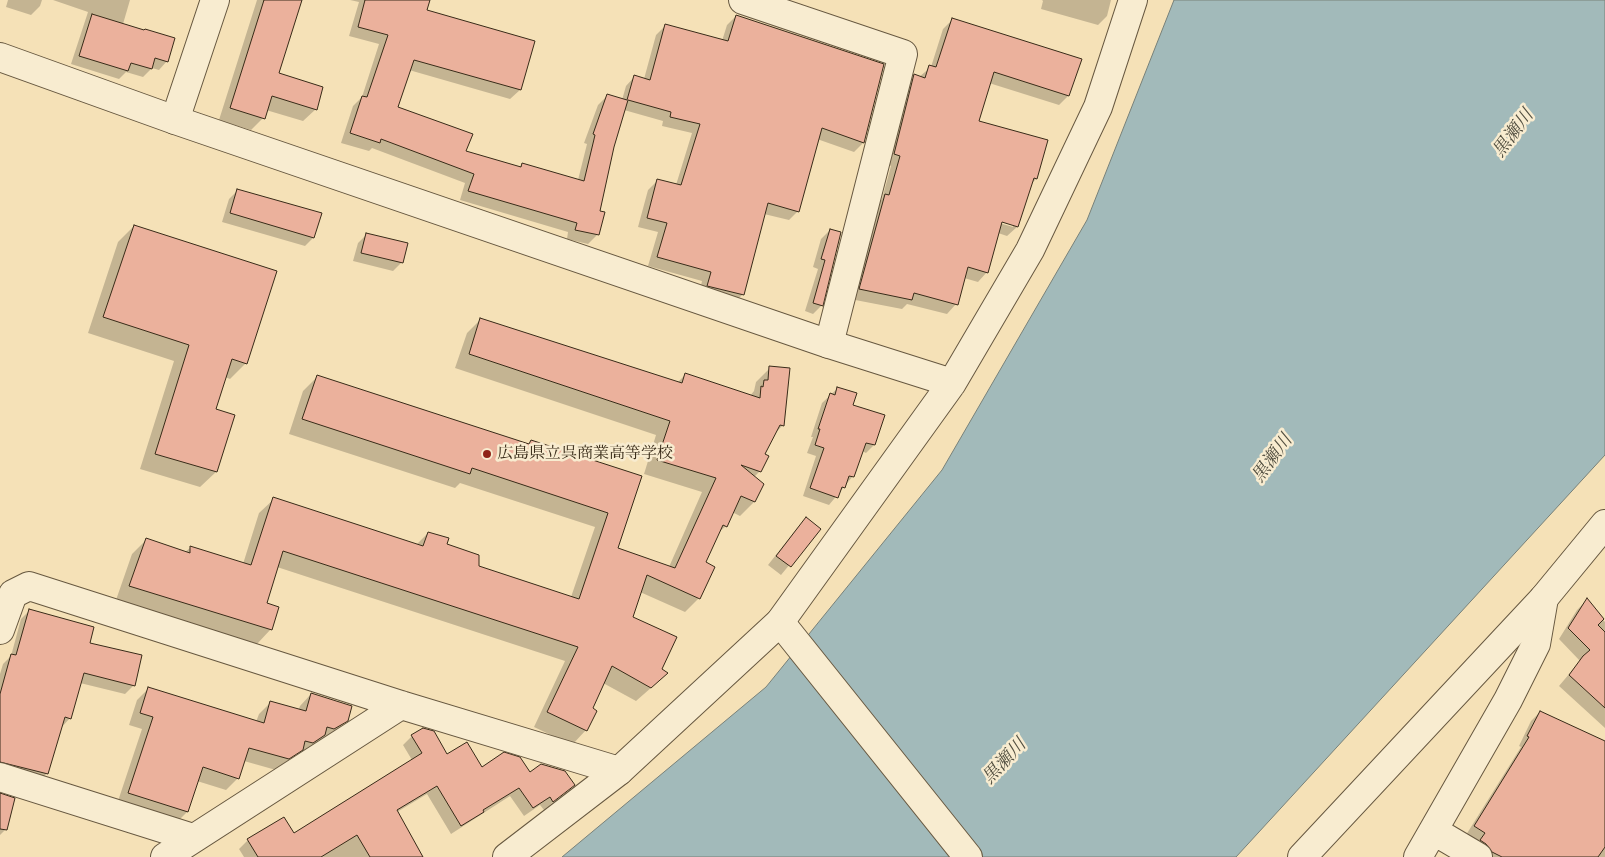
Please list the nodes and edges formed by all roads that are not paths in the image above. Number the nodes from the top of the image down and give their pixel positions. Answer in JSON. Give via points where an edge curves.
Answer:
{"nodes":[{"id":1,"x":215,"y":0,"type":"edge"},
{"id":2,"x":742,"y":0,"type":"edge"},
{"id":3,"x":1133,"y":0,"type":"edge"},
{"id":4,"x":0,"y":57,"type":"edge"},
{"id":5,"x":175,"y":120,"type":"junction"},
{"id":6,"x":829,"y":344,"type":"junction"},
{"id":7,"x":952,"y":383,"type":"junction"},
{"id":8,"x":1605,"y":524,"type":"edge"},
{"id":9,"x":1544,"y":598,"type":"junction"},
{"id":10,"x":0,"y":630,"type":"edge"},
{"id":11,"x":786,"y":630,"type":"junction"},
{"id":12,"x":402,"y":705,"type":"junction"},
{"id":13,"x":619,"y":771,"type":"junction"},
{"id":14,"x":0,"y":777,"type":"edge"},
{"id":15,"x":1434,"y":831,"type":"junction"},
{"id":16,"x":193,"y":838,"type":"junction"},
{"id":17,"x":165,"y":857,"type":"edge"},
{"id":18,"x":507,"y":857,"type":"edge"},
{"id":19,"x":968,"y":857,"type":"edge"},
{"id":20,"x":1302,"y":857,"type":"edge"},
{"id":21,"x":1418,"y":857,"type":"edge"},
{"id":22,"x":1478,"y":857,"type":"edge"}],
"edges":[{"from":1,"to":5,"type":"street"},
{"from":2,"to":6,"type":"street","via":[[903,54]]},
{"from":3,"to":7,"type":"street","via":[[1098,107],[1030,250]]},
{"from":4,"to":5,"type":"street"},
{"from":5,"to":6,"type":"street"},
{"from":6,"to":7,"type":"street"},
{"from":7,"to":11,"type":"street"},
{"from":8,"to":9,"type":"street"},
{"from":9,"to":15,"type":"street","via":[[1536,644]]},
{"from":9,"to":20,"type":"street"},
{"from":10,"to":12,"type":"street","via":[[13,594],[29,586]]},
{"from":11,"to":13,"type":"street"},
{"from":11,"to":19,"type":"street"},
{"from":12,"to":13,"type":"street"},
{"from":12,"to":16,"type":"street"},
{"from":13,"to":18,"type":"street"},
{"from":14,"to":16,"type":"street"},
{"from":15,"to":21,"type":"street"},
{"from":15,"to":22,"type":"street"},
{"from":16,"to":17,"type":"street"}]}
